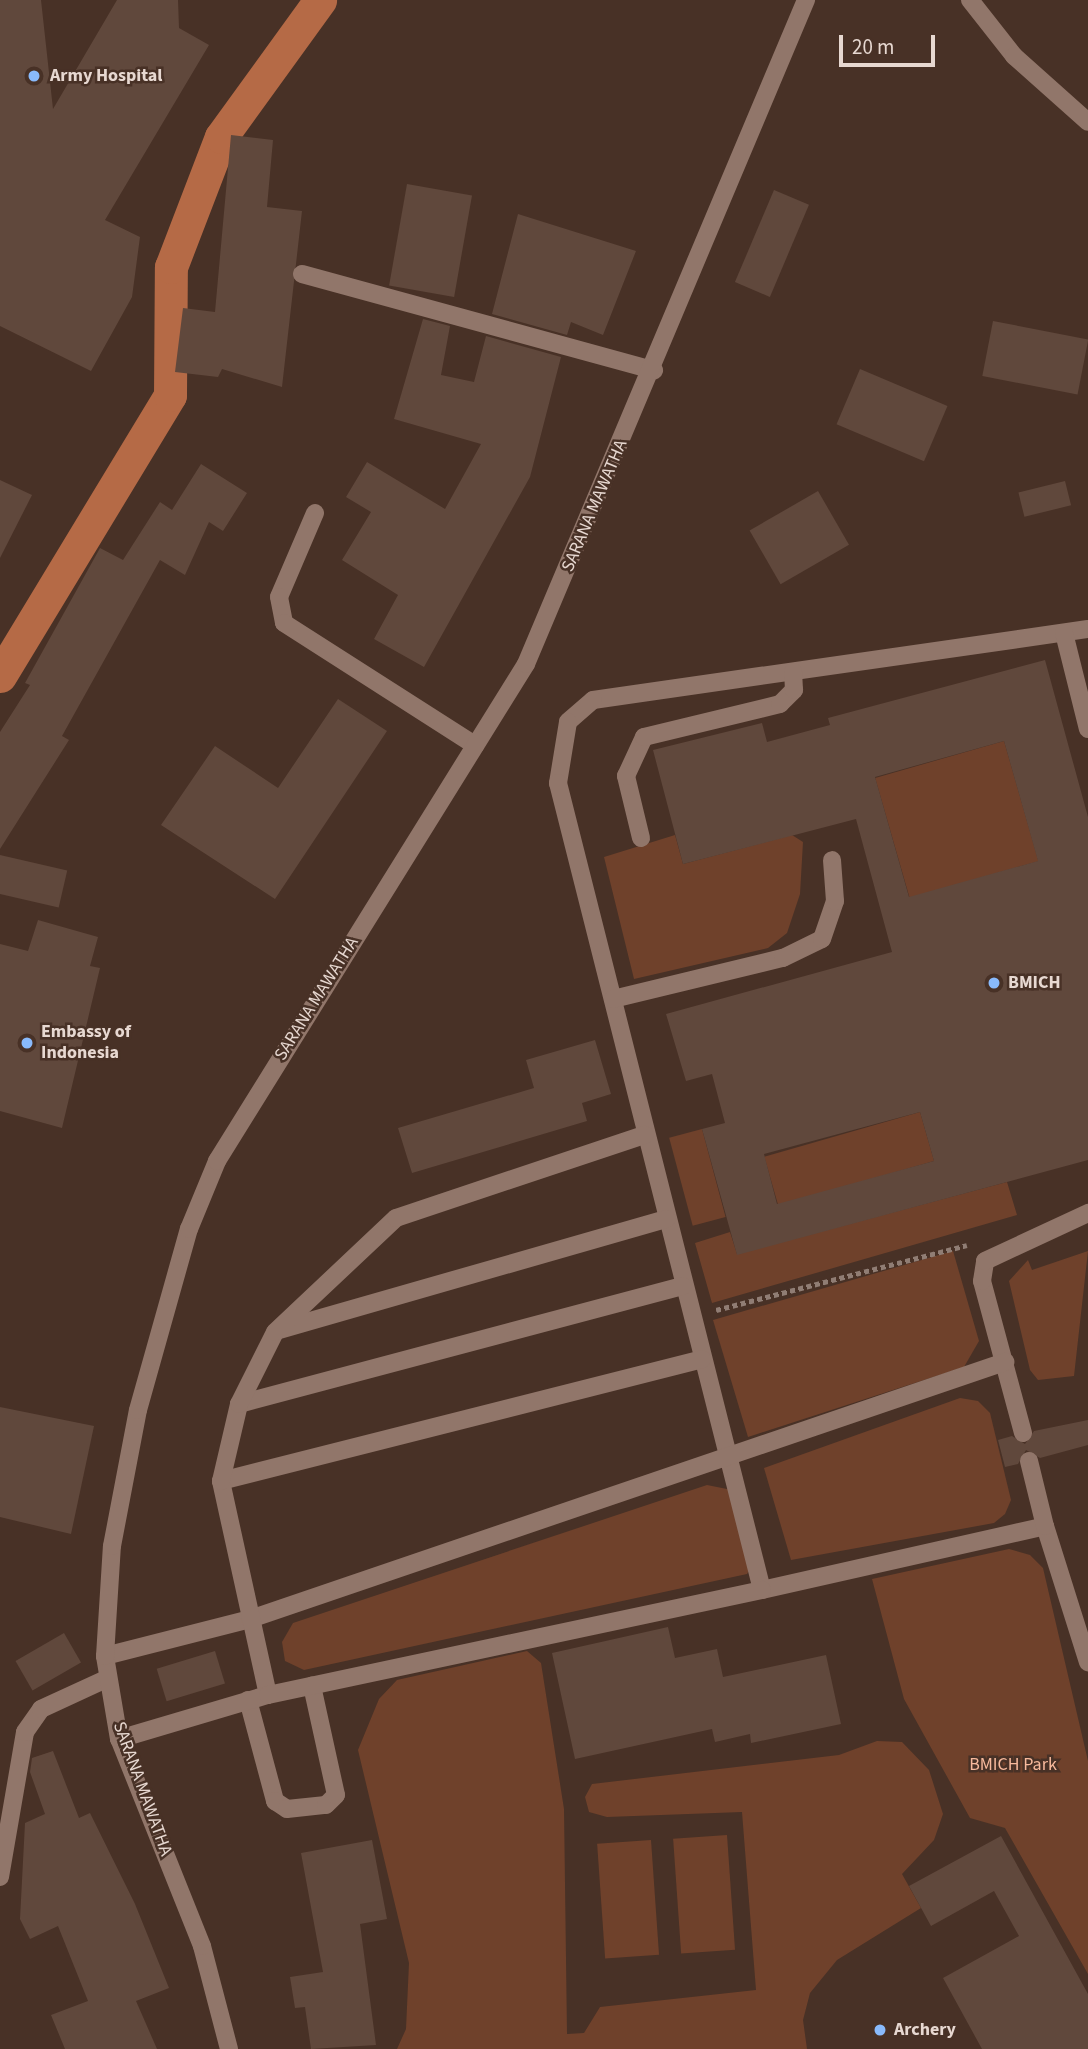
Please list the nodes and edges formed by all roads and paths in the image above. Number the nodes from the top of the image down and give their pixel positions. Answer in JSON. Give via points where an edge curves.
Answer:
{"nodes":[{"id":1,"x":806,"y":0,"type":"edge"},
{"id":2,"x":971,"y":0,"type":"edge"},
{"id":3,"x":1088,"y":122,"type":"edge"},
{"id":4,"x":302,"y":274,"type":"dead end"},
{"id":5,"x":654,"y":370,"type":"junction"},
{"id":6,"x":315,"y":513,"type":"dead end"},
{"id":7,"x":1088,"y":629,"type":"edge"},
{"id":8,"x":1064,"y":633,"type":"junction"},
{"id":9,"x":793,"y":672,"type":"junction"},
{"id":10,"x":1088,"y":729,"type":"edge"},
{"id":11,"x":475,"y":745,"type":"junction"},
{"id":12,"x":641,"y":838,"type":"dead end"},
{"id":13,"x":832,"y":860,"type":"dead end"},
{"id":14,"x":613,"y":999,"type":"junction"},
{"id":15,"x":644,"y":1135,"type":"junction"},
{"id":16,"x":1088,"y":1213,"type":"edge"},
{"id":17,"x":666,"y":1219,"type":"junction"},
{"id":18,"x":990,"y":1257,"type":"junction"},
{"id":19,"x":683,"y":1286,"type":"junction"},
{"id":20,"x":691,"y":1317,"type":"junction"},
{"id":21,"x":275,"y":1332,"type":"junction"},
{"id":22,"x":702,"y":1359,"type":"junction"},
{"id":23,"x":1005,"y":1362,"type":"junction"},
{"id":24,"x":239,"y":1404,"type":"junction"},
{"id":25,"x":1023,"y":1433,"type":"dead end"},
{"id":26,"x":729,"y":1460,"type":"junction"},
{"id":27,"x":1029,"y":1461,"type":"dead end"},
{"id":28,"x":221,"y":1481,"type":"junction"},
{"id":29,"x":1045,"y":1526,"type":"junction"},
{"id":30,"x":762,"y":1590,"type":"junction"},
{"id":31,"x":250,"y":1619,"type":"junction"},
{"id":32,"x":104,"y":1656,"type":"junction"},
{"id":33,"x":1088,"y":1662,"type":"edge"},
{"id":34,"x":106,"y":1679,"type":"junction"},
{"id":35,"x":312,"y":1686,"type":"junction"},
{"id":36,"x":268,"y":1695,"type":"junction"},
{"id":37,"x":248,"y":1700,"type":"junction"},
{"id":38,"x":119,"y":1739,"type":"junction"},
{"id":39,"x":0,"y":1877,"type":"edge"},
{"id":40,"x":229,"y":2049,"type":"edge"}],
"edges":[{"from":1,"to":5,"type":"street","name":"SARANA MAWATHA"},
{"from":2,"to":3,"type":"street","via":[[1014,56]]},
{"from":4,"to":5,"type":"street"},
{"from":5,"to":11,"type":"street","name":"SARANA MAWATHA","via":[[526,664]]},
{"from":6,"to":11,"type":"street","via":[[279,597],[284,623]]},
{"from":7,"to":8,"type":"street"},
{"from":8,"to":9,"type":"street"},
{"from":8,"to":10,"type":"street"},
{"from":9,"to":12,"type":"street","via":[[794,690],[780,704],[644,737],[626,776]]},
{"from":9,"to":14,"type":"street","via":[[593,700],[568,722],[558,783]]},
{"from":11,"to":32,"type":"street","name":"SARANA MAWATHA","via":[[217,1161],[189,1229],[138,1410],[112,1546]]},
{"from":13,"to":14,"type":"street","via":[[835,901],[822,939],[783,958]]},
{"from":14,"to":15,"type":"street"},
{"from":15,"to":17,"type":"street"},
{"from":15,"to":21,"type":"street","via":[[396,1218]]},
{"from":16,"to":18,"type":"street"},
{"from":17,"to":19,"type":"street"},
{"from":17,"to":21,"type":"street"},
{"from":18,"to":20,"type":"path","via":[[959,1244]]},
{"from":18,"to":23,"type":"street","via":[[982,1281]]},
{"from":19,"to":20,"type":"street"},
{"from":19,"to":24,"type":"street"},
{"from":20,"to":22,"type":"street"},
{"from":21,"to":24,"type":"street"},
{"from":22,"to":26,"type":"street"},
{"from":22,"to":28,"type":"street"},
{"from":23,"to":25,"type":"street"},
{"from":23,"to":26,"type":"street"},
{"from":24,"to":28,"type":"street"},
{"from":26,"to":30,"type":"street"},
{"from":26,"to":31,"type":"street"},
{"from":27,"to":29,"type":"street"},
{"from":28,"to":31,"type":"street"},
{"from":29,"to":30,"type":"street"},
{"from":29,"to":33,"type":"street"},
{"from":30,"to":35,"type":"street"},
{"from":31,"to":32,"type":"street"},
{"from":31,"to":36,"type":"street"},
{"from":32,"to":34,"type":"street","name":"SARANA MAWATHA"},
{"from":34,"to":38,"type":"street","name":"SARANA MAWATHA"},
{"from":34,"to":39,"type":"street","via":[[41,1709],[25,1732]]},
{"from":35,"to":36,"type":"street"},
{"from":35,"to":37,"type":"street","via":[[336,1795],[326,1805],[287,1810],[275,1801]]},
{"from":36,"to":37,"type":"street"},
{"from":37,"to":38,"type":"street"},
{"from":38,"to":40,"type":"street","name":"SARANA MAWATHA","via":[[202,1946]]}]}
